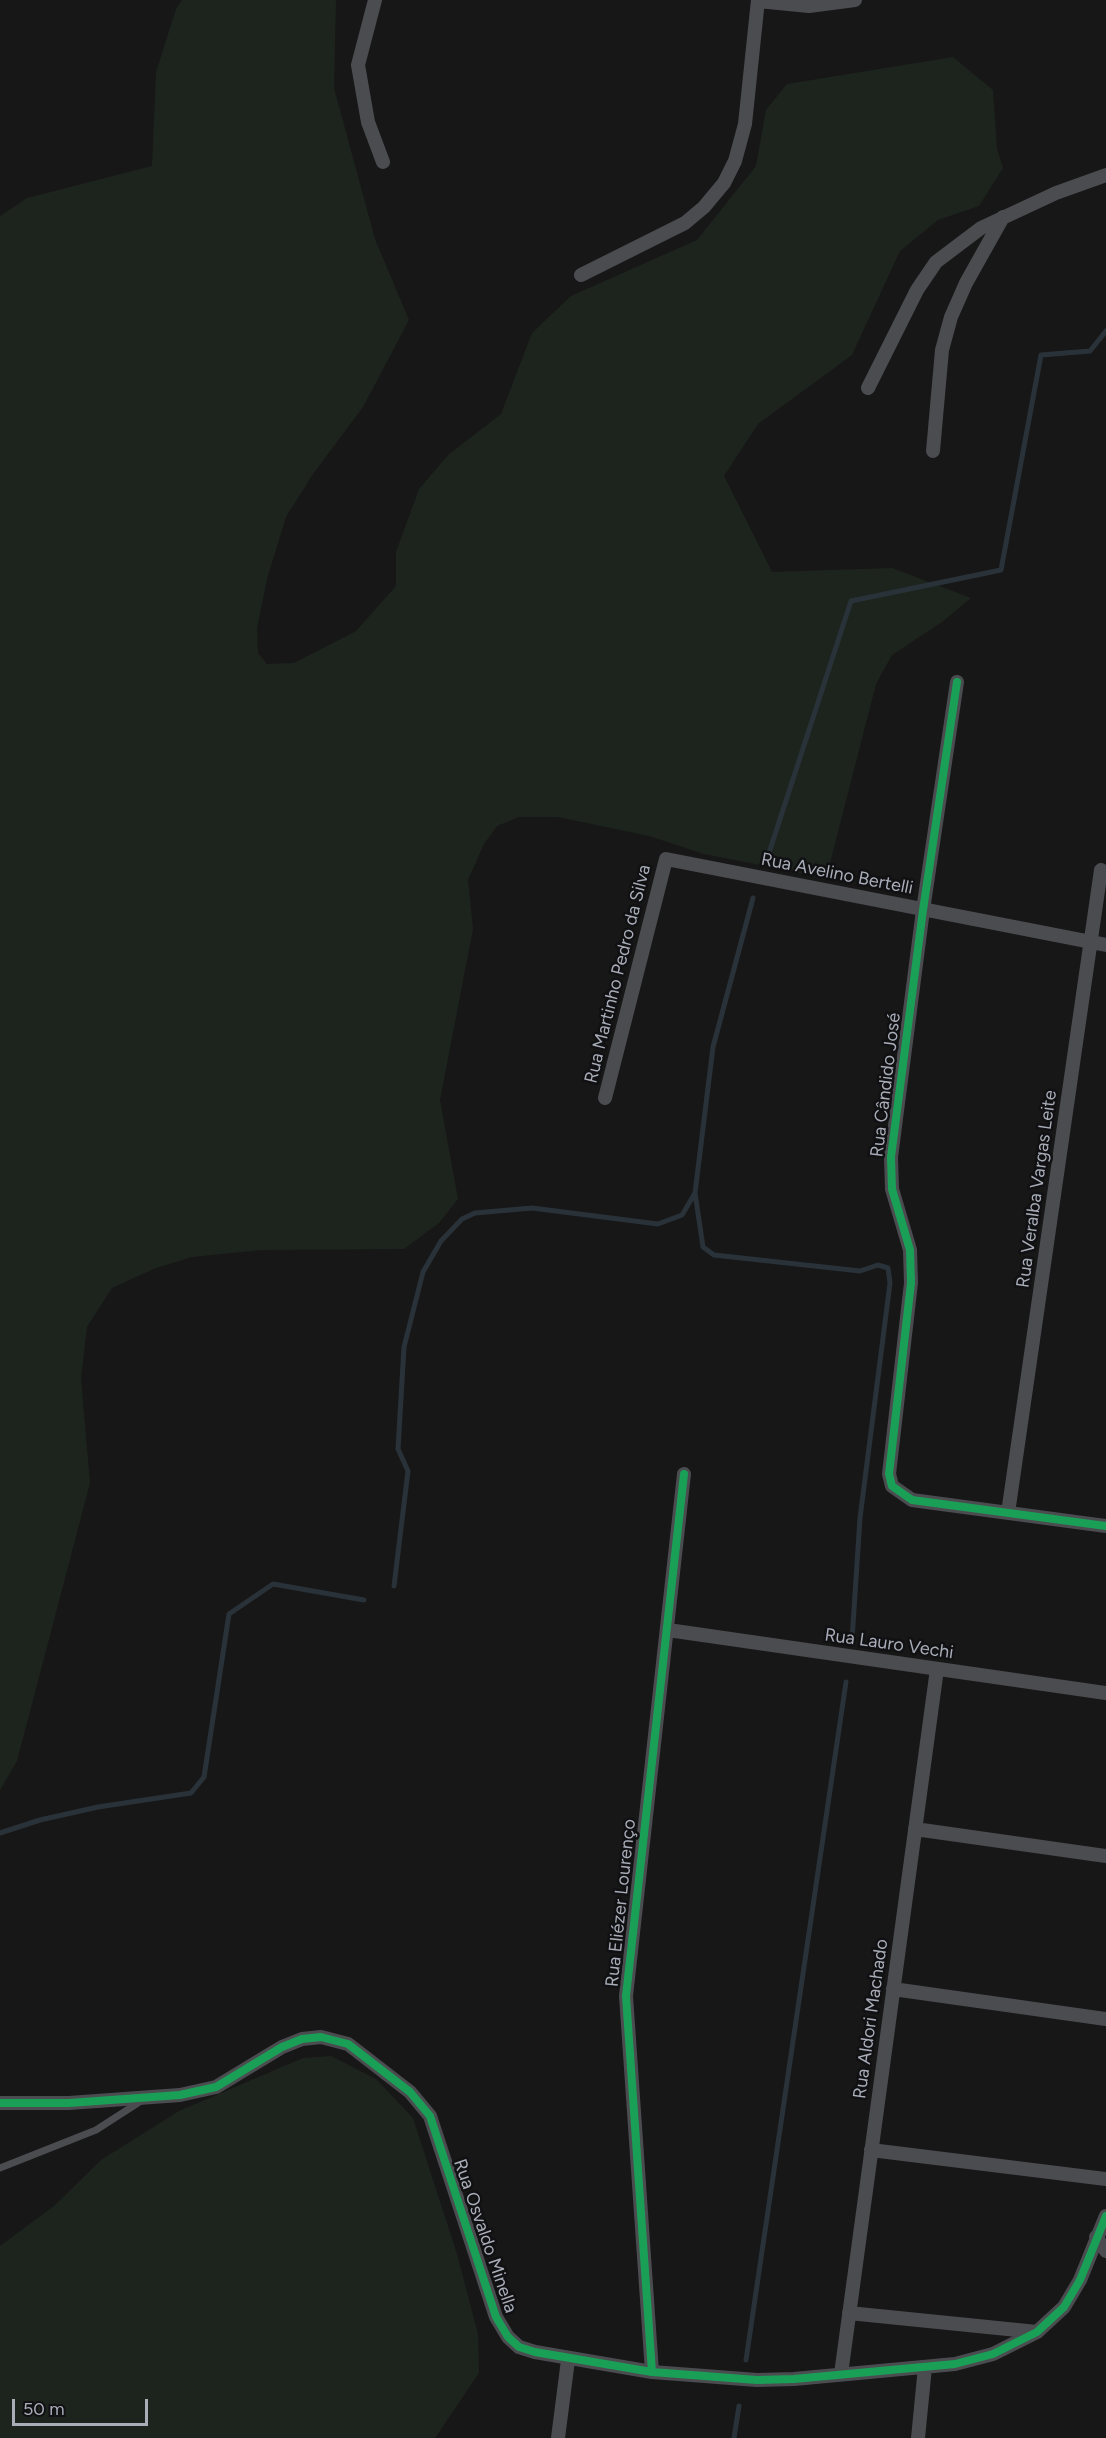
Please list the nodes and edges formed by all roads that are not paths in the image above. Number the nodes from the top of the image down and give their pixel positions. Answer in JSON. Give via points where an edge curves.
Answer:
{"nodes":[{"id":1,"x":375,"y":0,"type":"edge"},
{"id":2,"x":758,"y":1,"type":"edge"},
{"id":3,"x":846,"y":1,"type":"edge"},
{"id":4,"x":383,"y":162,"type":"dead end"},
{"id":5,"x":1106,"y":175,"type":"edge"},
{"id":6,"x":1003,"y":217,"type":"junction"},
{"id":7,"x":581,"y":275,"type":"dead end"},
{"id":8,"x":868,"y":388,"type":"dead end"},
{"id":9,"x":933,"y":451,"type":"dead end"},
{"id":10,"x":957,"y":682,"type":"dead end"},
{"id":11,"x":666,"y":859,"type":"joint"},
{"id":12,"x":1101,"y":870,"type":"dead end"},
{"id":13,"x":923,"y":910,"type":"junction"},
{"id":14,"x":1091,"y":942,"type":"junction"},
{"id":15,"x":1106,"y":945,"type":"edge"},
{"id":16,"x":605,"y":1098,"type":"dead end"},
{"id":17,"x":684,"y":1474,"type":"dead end"},
{"id":18,"x":1008,"y":1513,"type":"junction"},
{"id":19,"x":1106,"y":1527,"type":"edge"},
{"id":20,"x":668,"y":1630,"type":"junction"},
{"id":21,"x":937,"y":1669,"type":"junction"},
{"id":22,"x":1106,"y":1694,"type":"edge"},
{"id":23,"x":915,"y":1829,"type":"junction"},
{"id":24,"x":1106,"y":1856,"type":"edge"},
{"id":25,"x":893,"y":1989,"type":"junction"},
{"id":26,"x":1106,"y":2019,"type":"edge"},
{"id":27,"x":146,"y":2098,"type":"junction"},
{"id":28,"x":0,"y":2103,"type":"edge"},
{"id":29,"x":872,"y":2150,"type":"junction"},
{"id":30,"x":0,"y":2168,"type":"edge"},
{"id":31,"x":1106,"y":2179,"type":"edge"},
{"id":32,"x":1106,"y":2216,"type":"edge"},
{"id":33,"x":1096,"y":2237,"type":"junction"},
{"id":34,"x":1106,"y":2251,"type":"edge"},
{"id":35,"x":849,"y":2313,"type":"junction"},
{"id":36,"x":1037,"y":2332,"type":"junction"},
{"id":37,"x":568,"y":2360,"type":"junction"},
{"id":38,"x":925,"y":2367,"type":"junction"},
{"id":39,"x":652,"y":2372,"type":"junction"},
{"id":40,"x":841,"y":2374,"type":"junction"},
{"id":41,"x":558,"y":2438,"type":"edge"},
{"id":42,"x":918,"y":2438,"type":"edge"}],
"edges":[{"from":1,"to":4,"type":"street","via":[[358,65],[368,122]]},
{"from":2,"to":3,"type":"street","via":[[808,6]]},
{"from":2,"to":7,"type":"street","via":[[745,124],[724,183],[685,224]]},
{"from":5,"to":6,"type":"street"},
{"from":6,"to":8,"type":"street","via":[[981,228],[936,262],[917,290]]},
{"from":6,"to":9,"type":"street","via":[[951,317],[942,350]]},
{"from":10,"to":13,"type":"street","name":"Rua Cândido José"},
{"from":11,"to":13,"type":"street","name":"Rua Avelino Bertelli"},
{"from":11,"to":16,"type":"street","name":"Rua Martinho Pedro da Silva"},
{"from":12,"to":14,"type":"street","name":"Rua Veralba Vargas Leite"},
{"from":13,"to":14,"type":"street","name":"Rua Avelino Bertelli"},
{"from":13,"to":18,"type":"street","name":"Rua Cândido José","via":[[891,1157],[892,1189],[910,1250],[911,1283],[889,1474],[892,1486],[912,1500]]},
{"from":14,"to":15,"type":"street","name":"Rua Avelino Bertelli"},
{"from":14,"to":18,"type":"street","name":"Rua Veralba Vargas Leite"},
{"from":17,"to":20,"type":"street","name":"Rua Eliézer Lourenço"},
{"from":18,"to":19,"type":"street","name":"Rua Cândido José"},
{"from":20,"to":21,"type":"street","name":"Rua Lauro Vechi"},
{"from":20,"to":39,"type":"street","name":"Rua Eliézer Lourenço","via":[[626,1996]]},
{"from":21,"to":22,"type":"street","name":"Rua Lauro Vechi"},
{"from":21,"to":23,"type":"street","name":"Rua Aldori Machado"},
{"from":23,"to":24,"type":"street"},
{"from":23,"to":25,"type":"street","name":"Rua Aldori Machado"},
{"from":25,"to":26,"type":"street"},
{"from":25,"to":29,"type":"street","name":"Rua Aldori Machado"},
{"from":27,"to":28,"type":"street","name":"Rua Osvaldo Minella"},
{"from":27,"to":30,"type":"lane","via":[[96,2130]]},
{"from":27,"to":37,"type":"street","name":"Rua Osvaldo Minella","via":[[216,2087],[302,2039],[321,2037],[348,2044],[410,2092],[430,2116],[500,2326],[519,2347]]},
{"from":29,"to":31,"type":"street"},
{"from":29,"to":35,"type":"street","name":"Rua Aldori Machado"},
{"from":32,"to":33,"type":"street","name":"Rua Osvaldo Minella"},
{"from":33,"to":34,"type":"street"},
{"from":33,"to":36,"type":"street","name":"Rua Osvaldo Minella","via":[[1073,2295],[1055,2318]]},
{"from":35,"to":36,"type":"street"},
{"from":35,"to":40,"type":"street","name":"Rua Aldori Machado"},
{"from":36,"to":38,"type":"street","name":"Rua Osvaldo Minella","via":[[993,2354]]},
{"from":37,"to":39,"type":"street","name":"Rua Osvaldo Minella"},
{"from":37,"to":41,"type":"street"},
{"from":38,"to":40,"type":"street","name":"Rua Osvaldo Minella"},
{"from":38,"to":42,"type":"street"},
{"from":39,"to":40,"type":"street","name":"Rua Osvaldo Minella","via":[[757,2380]]}]}
